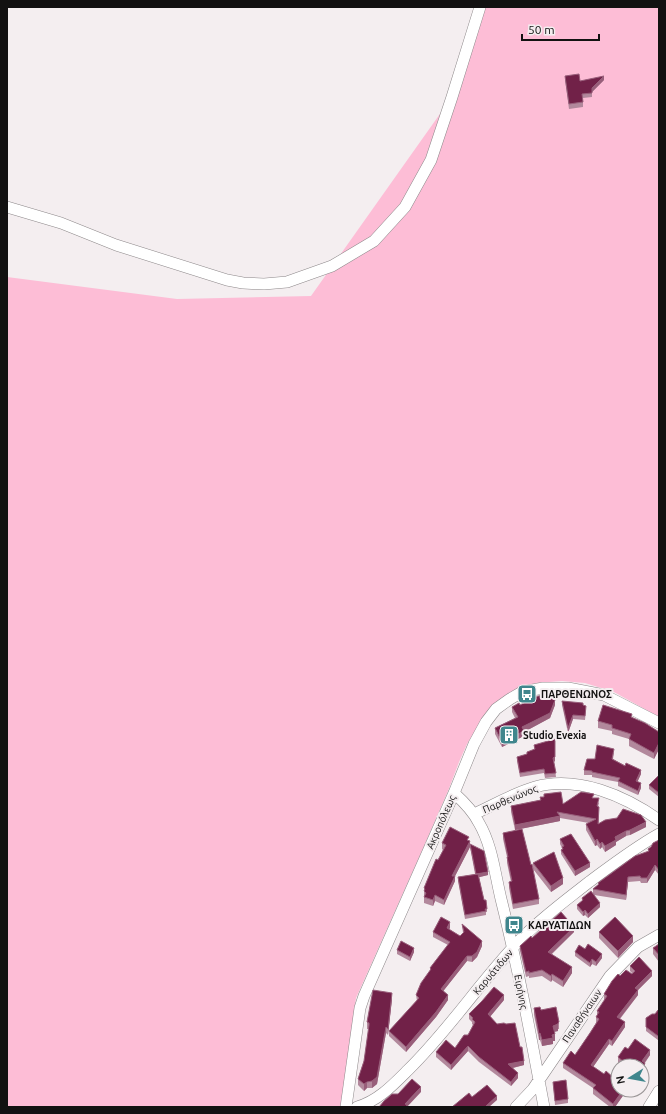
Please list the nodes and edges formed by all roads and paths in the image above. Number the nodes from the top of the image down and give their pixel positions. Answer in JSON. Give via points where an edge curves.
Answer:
{"nodes":[{"id":1,"x":480,"y":7,"type":"edge"},
{"id":2,"x":7,"y":207,"type":"edge"},
{"id":3,"x":659,"y":723,"type":"edge"},
{"id":4,"x":454,"y":793,"type":"junction"},
{"id":5,"x":474,"y":814,"type":"junction"},
{"id":6,"x":659,"y":820,"type":"edge"},
{"id":7,"x":659,"y":834,"type":"edge"},
{"id":8,"x":659,"y":935,"type":"edge"},
{"id":9,"x":512,"y":948,"type":"junction"},
{"id":10,"x":539,"y":1080,"type":"junction"},
{"id":11,"x":659,"y":1091,"type":"edge"},
{"id":12,"x":346,"y":1107,"type":"edge"},
{"id":13,"x":357,"y":1107,"type":"edge"},
{"id":14,"x":516,"y":1107,"type":"edge"},
{"id":15,"x":544,"y":1107,"type":"edge"},
{"id":16,"x":649,"y":1107,"type":"edge"}],
"edges":[{"from":1,"to":2,"type":"street","via":[[431,160],[405,207],[374,241],[332,266],[287,282],[243,283]]},
{"from":3,"to":4,"type":"street","name":"Ακροπόλεως","via":[[600,694],[554,688],[522,692],[510,698],[486,722]]},
{"from":4,"to":5,"type":"street","name":"Ειρήνης"},
{"from":4,"to":12,"type":"street","name":"Ακροπόλεως","via":[[364,996],[360,1008]]},
{"from":5,"to":6,"type":"street","name":"Παρθενώνος","via":[[533,787],[567,784],[584,785],[613,794]]},
{"from":5,"to":9,"type":"street","name":"Ειρήνης","via":[[488,846]]},
{"from":7,"to":9,"type":"street","name":"Καρυάτιδων","via":[[625,855],[567,899]]},
{"from":8,"to":10,"type":"street","name":"Παναθήναιων","via":[[638,948],[610,976]]},
{"from":9,"to":10,"type":"street","name":"Ειρήνης"},
{"from":9,"to":13,"type":"street","name":"Καρυάτιδων","via":[[425,1053],[381,1095]]},
{"from":10,"to":14,"type":"street","name":"Παναθήναιων"},
{"from":10,"to":15,"type":"street","name":"Ειρήνης"},
{"from":11,"to":16,"type":"street"}]}
